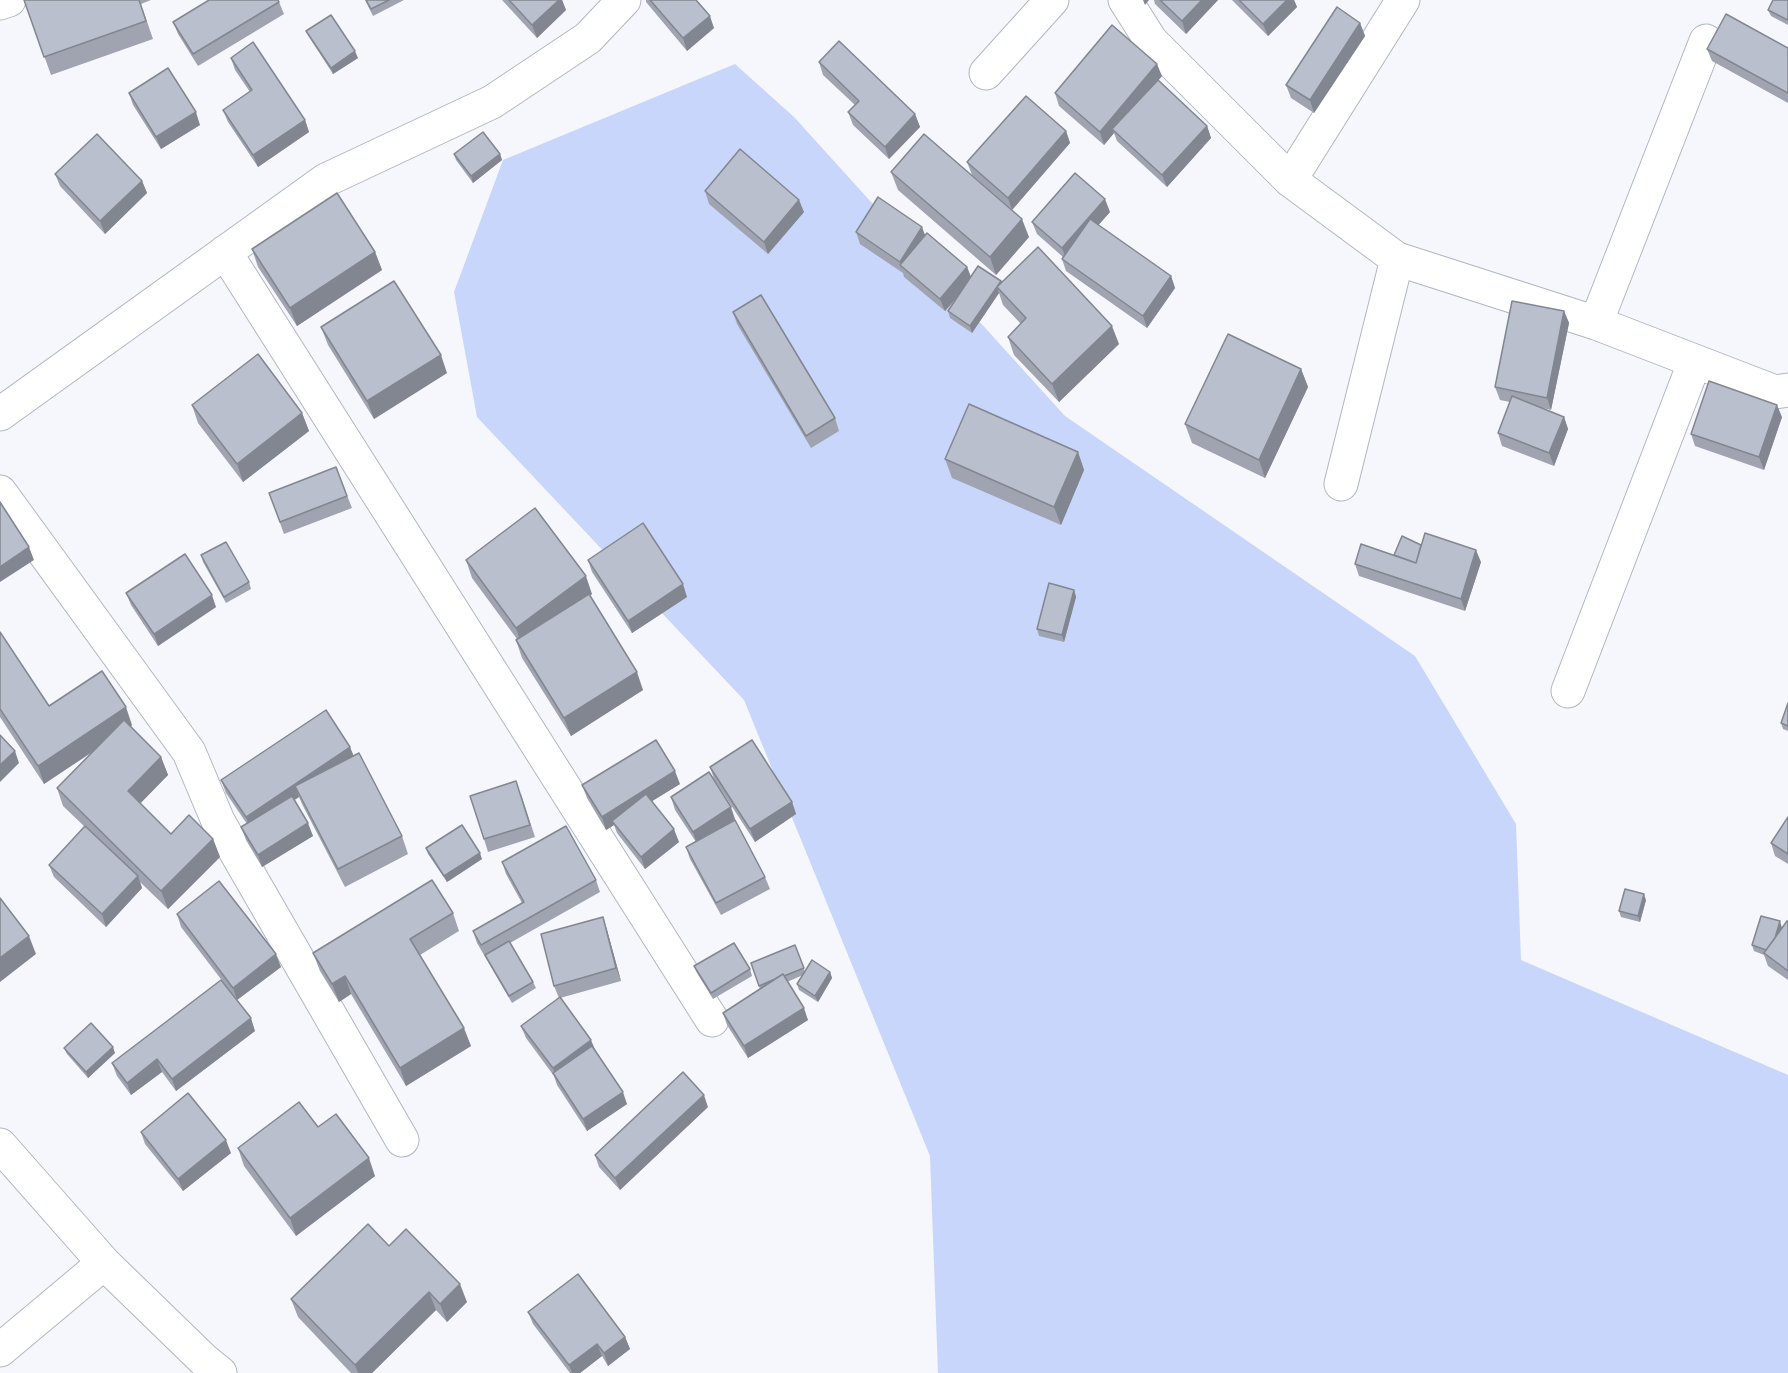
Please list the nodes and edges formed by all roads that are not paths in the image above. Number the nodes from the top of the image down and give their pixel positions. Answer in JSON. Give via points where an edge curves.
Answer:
{"nodes":[{"id":1,"x":9,"y":0,"type":"edge"},
{"id":2,"x":624,"y":0,"type":"edge"},
{"id":3,"x":1052,"y":0,"type":"edge"},
{"id":4,"x":1125,"y":0,"type":"edge"},
{"id":5,"x":1403,"y":0,"type":"edge"},
{"id":6,"x":0,"y":3,"type":"edge"},
{"id":7,"x":1706,"y":40,"type":"dead end"},
{"id":8,"x":986,"y":73,"type":"dead end"},
{"id":9,"x":1290,"y":180,"type":"junction"},
{"id":10,"x":225,"y":252,"type":"junction"},
{"id":11,"x":1397,"y":259,"type":"junction"},
{"id":12,"x":1596,"y":323,"type":"junction"},
{"id":13,"x":1695,"y":361,"type":"junction"},
{"id":14,"x":1788,"y":390,"type":"edge"},
{"id":15,"x":0,"y":414,"type":"edge"},
{"id":16,"x":1341,"y":484,"type":"dead end"},
{"id":17,"x":0,"y":492,"type":"edge"},
{"id":18,"x":1568,"y":691,"type":"dead end"},
{"id":19,"x":712,"y":1020,"type":"dead end"},
{"id":20,"x":402,"y":1140,"type":"dead end"},
{"id":21,"x":0,"y":1145,"type":"edge"},
{"id":22,"x":104,"y":1263,"type":"junction"},
{"id":23,"x":0,"y":1350,"type":"edge"},
{"id":24,"x":220,"y":1373,"type":"edge"}],
"edges":[{"from":1,"to":6,"type":"street"},
{"from":2,"to":10,"type":"street","via":[[588,38],[492,102],[326,180]]},
{"from":3,"to":8,"type":"street"},
{"from":4,"to":9,"type":"street","via":[[1151,41]]},
{"from":5,"to":9,"type":"street"},
{"from":7,"to":12,"type":"street"},
{"from":9,"to":11,"type":"street"},
{"from":10,"to":15,"type":"street"},
{"from":10,"to":19,"type":"street"},
{"from":11,"to":12,"type":"street"},
{"from":11,"to":16,"type":"street"},
{"from":12,"to":13,"type":"street"},
{"from":13,"to":14,"type":"street","via":[[1775,392]]},
{"from":13,"to":18,"type":"street"},
{"from":17,"to":20,"type":"street","via":[[189,752],[218,821]]},
{"from":21,"to":22,"type":"street"},
{"from":22,"to":23,"type":"street"},
{"from":22,"to":24,"type":"street"}]}
